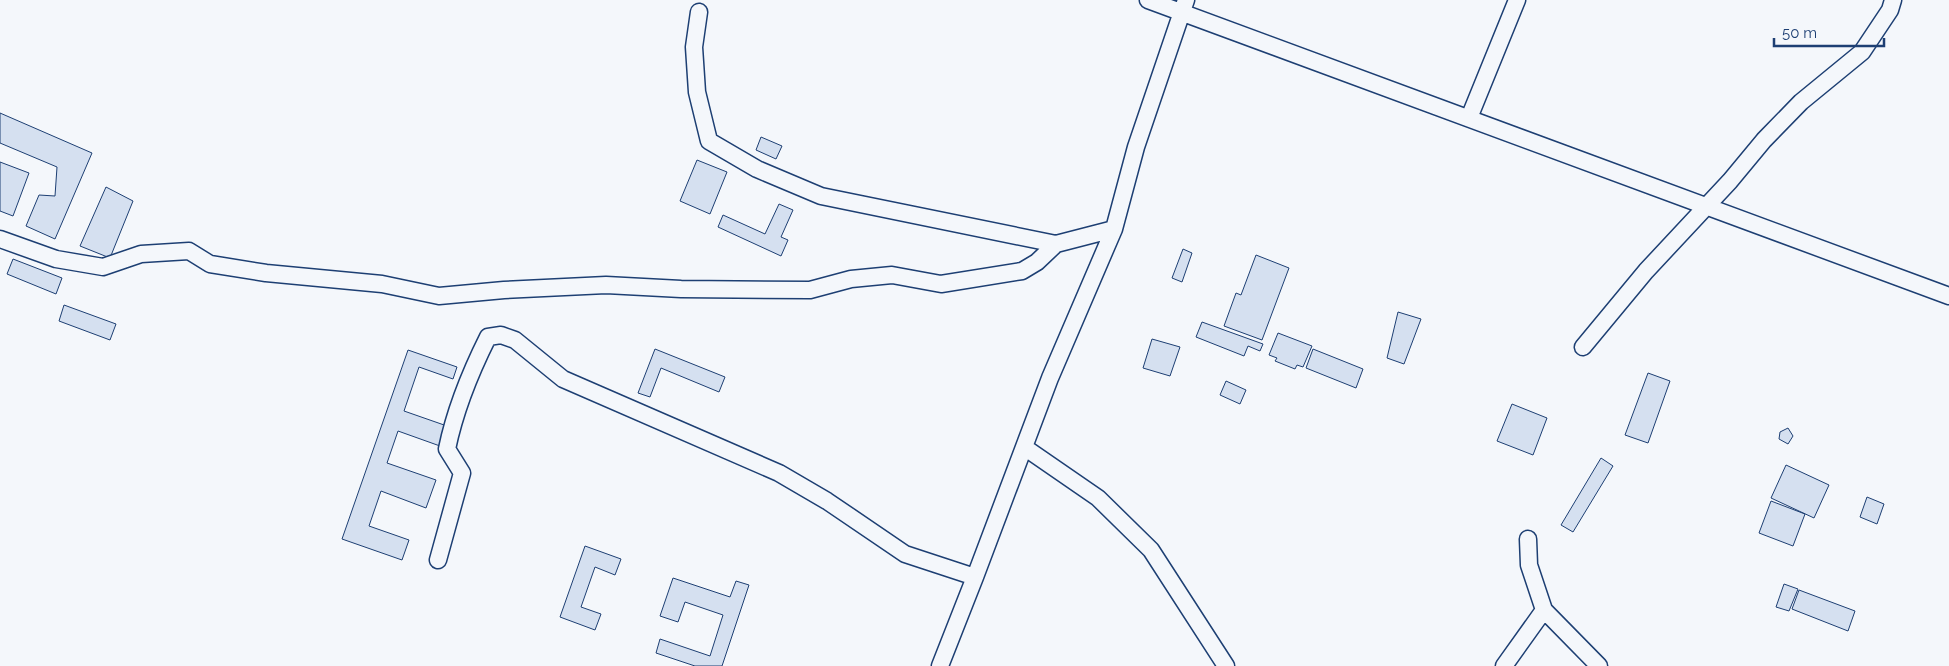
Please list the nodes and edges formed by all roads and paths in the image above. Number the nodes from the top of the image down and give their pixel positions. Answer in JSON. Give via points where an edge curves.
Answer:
{"nodes":[{"id":1,"x":1148,"y":0,"type":"edge"},
{"id":2,"x":1517,"y":0,"type":"edge"},
{"id":3,"x":1893,"y":0,"type":"edge"},
{"id":4,"x":1184,"y":6,"type":"edge"},
{"id":5,"x":700,"y":12,"type":"dead end"},
{"id":6,"x":1469,"y":118,"type":"junction"},
{"id":7,"x":1707,"y":205,"type":"junction"},
{"id":8,"x":1114,"y":229,"type":"junction"},
{"id":9,"x":0,"y":239,"type":"edge"},
{"id":10,"x":1056,"y":244,"type":"junction"},
{"id":11,"x":1949,"y":296,"type":"edge"},
{"id":12,"x":1582,"y":347,"type":"dead end"},
{"id":13,"x":1024,"y":447,"type":"junction"},
{"id":14,"x":1528,"y":539,"type":"dead end"},
{"id":15,"x":438,"y":560,"type":"dead end"},
{"id":16,"x":975,"y":577,"type":"junction"},
{"id":17,"x":1544,"y":610,"type":"junction"},
{"id":18,"x":940,"y":666,"type":"edge"},
{"id":19,"x":1226,"y":666,"type":"edge"},
{"id":20,"x":1504,"y":666,"type":"edge"},
{"id":21,"x":1599,"y":666,"type":"edge"}],
"edges":[{"from":1,"to":4,"type":"street"},
{"from":2,"to":6,"type":"street"},
{"from":3,"to":7,"type":"street","via":[[1890,10],[1862,52],[1801,102]]},
{"from":4,"to":6,"type":"street"},
{"from":4,"to":8,"type":"street","via":[[1136,147]]},
{"from":5,"to":10,"type":"street","via":[[694,47],[697,92],[709,141],[757,169],[821,196]]},
{"from":6,"to":7,"type":"street"},
{"from":7,"to":11,"type":"street"},
{"from":7,"to":12,"type":"street","via":[[1646,270]]},
{"from":8,"to":10,"type":"street"},
{"from":8,"to":13,"type":"street"},
{"from":9,"to":10,"type":"street","via":[[56,259],[103,267],[141,254],[189,251],[210,264],[382,284],[439,296],[606,285],[810,290],[851,279],[892,275],[941,284],[1022,271]]},
{"from":13,"to":16,"type":"street"},
{"from":13,"to":19,"type":"street","via":[[1098,498],[1151,550]]},
{"from":14,"to":17,"type":"street","via":[[1529,565]]},
{"from":15,"to":16,"type":"street","via":[[462,473],[447,449],[453,419],[488,337],[501,335],[516,340],[563,379],[779,473],[905,554]]},
{"from":16,"to":18,"type":"street"},
{"from":17,"to":20,"type":"street"},
{"from":17,"to":21,"type":"street"}]}
